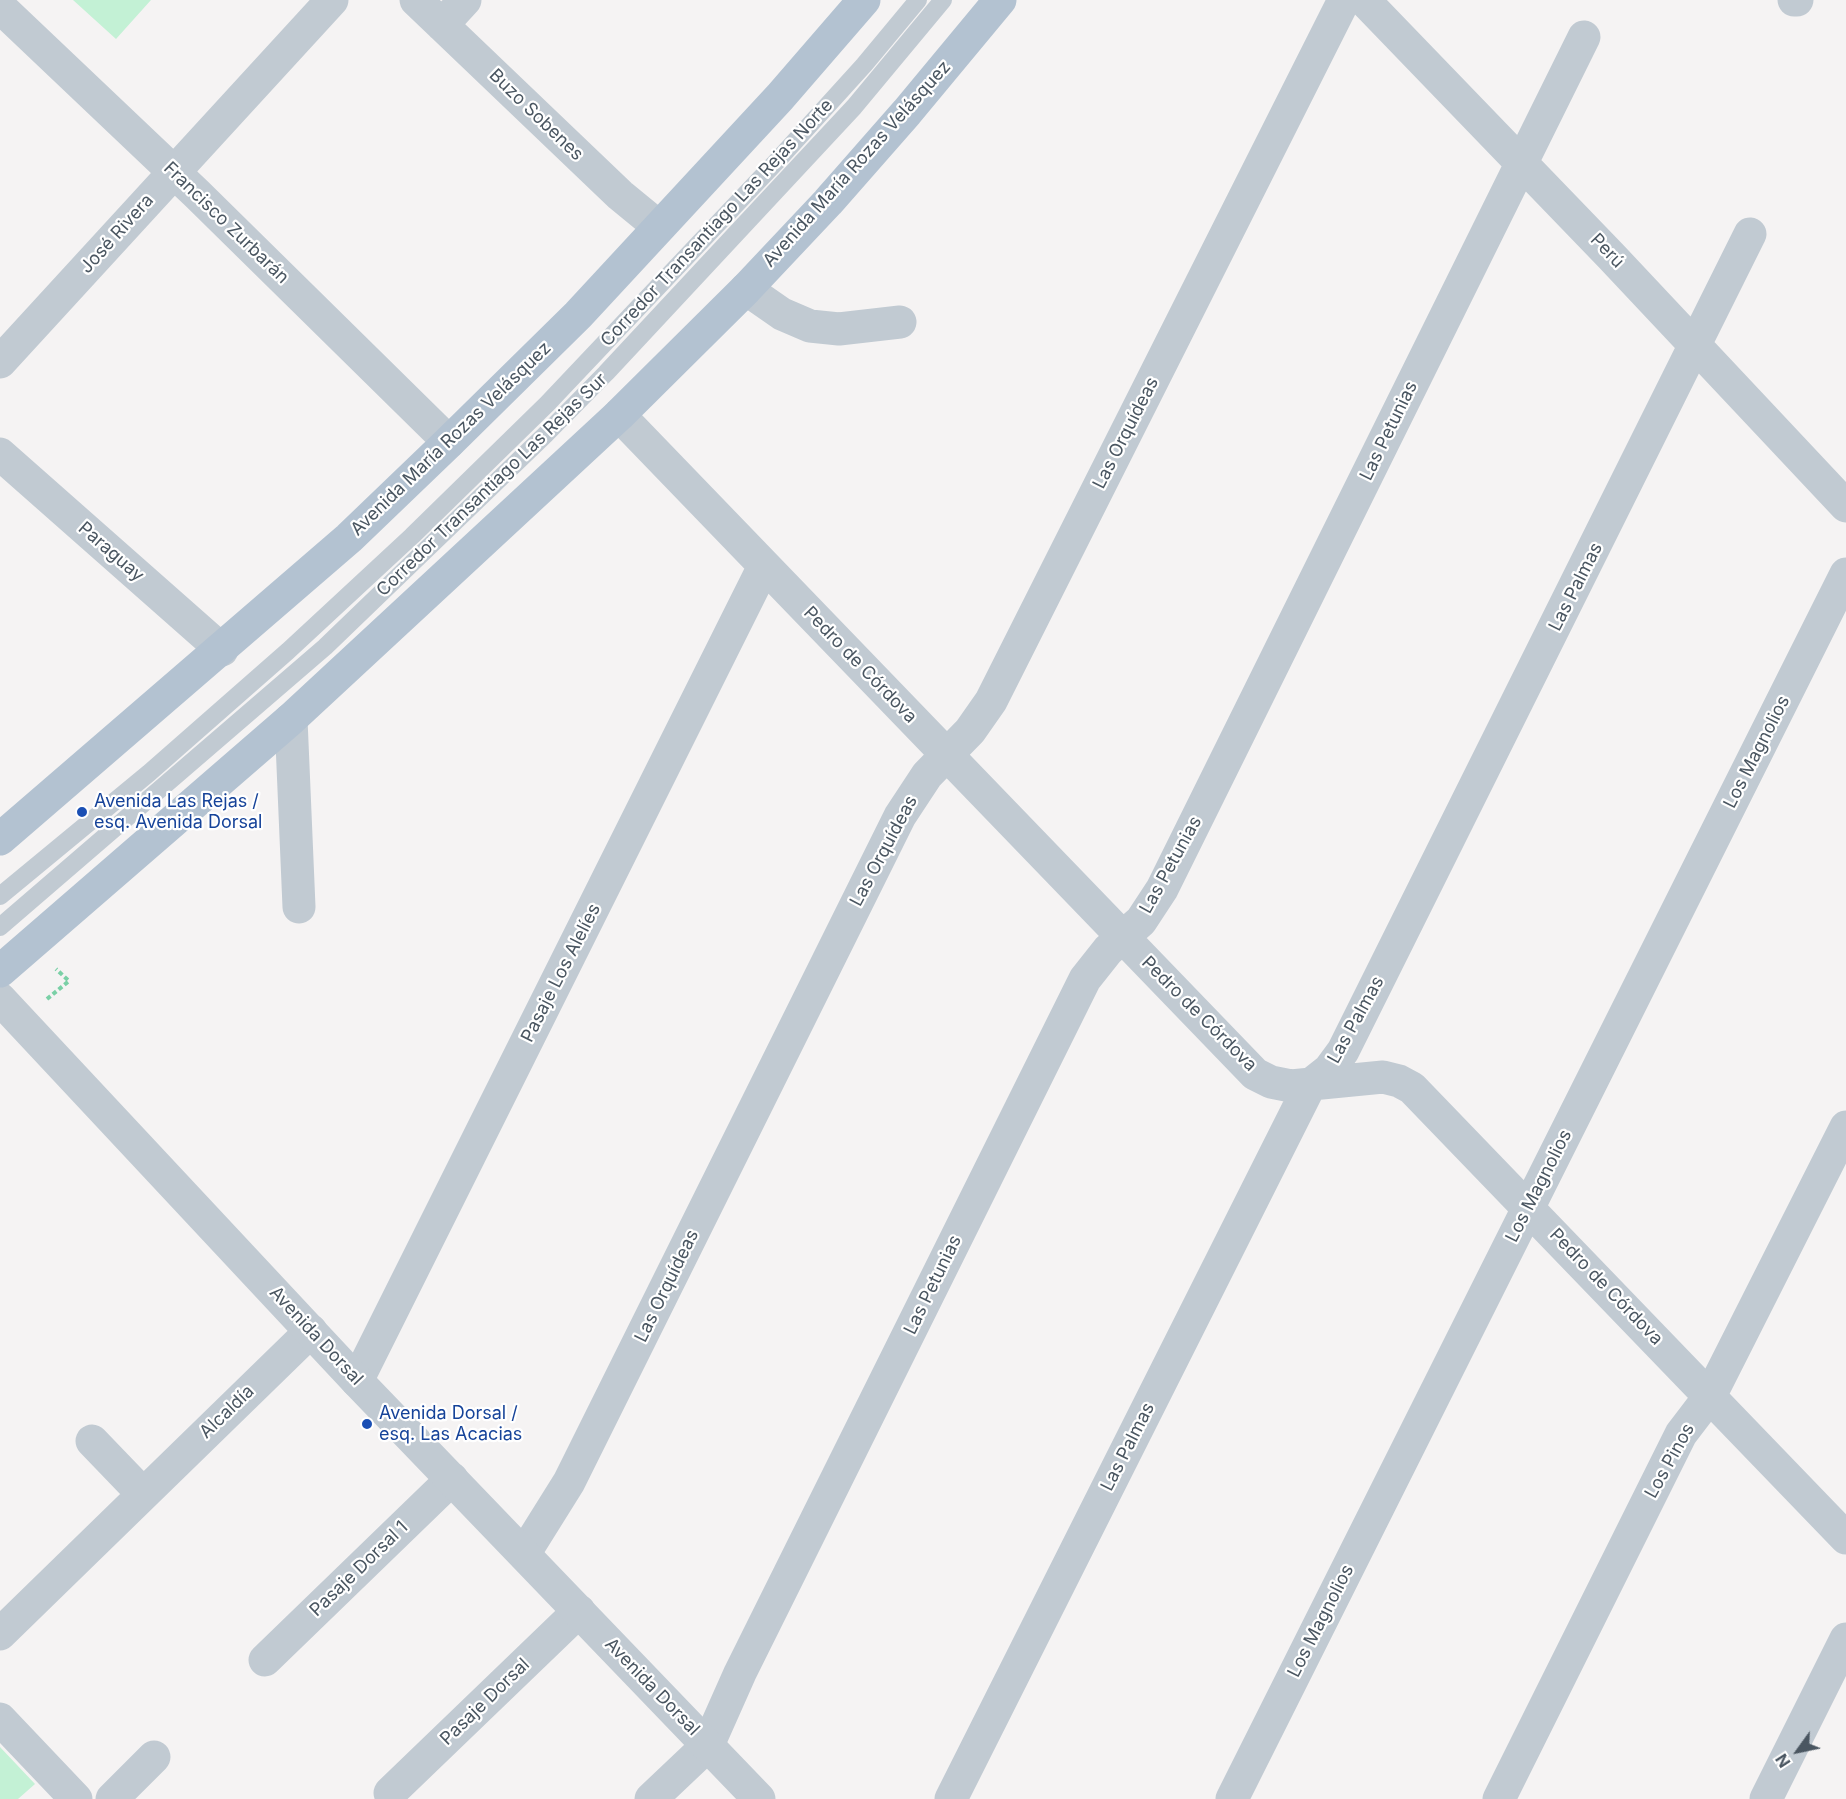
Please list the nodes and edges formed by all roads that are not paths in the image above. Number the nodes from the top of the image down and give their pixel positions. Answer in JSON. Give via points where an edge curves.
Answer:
{"nodes":[{"id":1,"x":332,"y":0,"type":"edge"},
{"id":2,"x":416,"y":0,"type":"edge"},
{"id":3,"x":465,"y":0,"type":"edge"},
{"id":4,"x":918,"y":0,"type":"edge"},
{"id":5,"x":943,"y":0,"type":"edge"},
{"id":6,"x":1000,"y":0,"type":"edge"},
{"id":7,"x":1344,"y":0,"type":"edge"},
{"id":8,"x":1364,"y":0,"type":"edge"},
{"id":9,"x":851,"y":5,"type":"edge"},
{"id":10,"x":0,"y":7,"type":"edge"},
{"id":11,"x":442,"y":25,"type":"junction"},
{"id":12,"x":1584,"y":37,"type":"dead end"},
{"id":13,"x":1522,"y":163,"type":"junction"},
{"id":14,"x":173,"y":172,"type":"junction"},
{"id":15,"x":659,"y":227,"type":"junction"},
{"id":16,"x":1750,"y":234,"type":"dead end"},
{"id":17,"x":746,"y":289,"type":"junction"},
{"id":18,"x":900,"y":322,"type":"dead end"},
{"id":19,"x":1696,"y":346,"type":"junction"},
{"id":20,"x":0,"y":362,"type":"edge"},
{"id":21,"x":619,"y":415,"type":"junction"},
{"id":22,"x":449,"y":442,"type":"junction"},
{"id":23,"x":0,"y":454,"type":"edge"},
{"id":24,"x":1846,"y":506,"type":"edge"},
{"id":25,"x":764,"y":566,"type":"junction"},
{"id":26,"x":1846,"y":574,"type":"edge"},
{"id":27,"x":222,"y":650,"type":"junction"},
{"id":28,"x":291,"y":719,"type":"junction"},
{"id":29,"x":947,"y":754,"type":"junction"},
{"id":30,"x":0,"y":839,"type":"edge"},
{"id":31,"x":0,"y":896,"type":"edge"},
{"id":32,"x":299,"y":907,"type":"dead end"},
{"id":33,"x":0,"y":927,"type":"edge"},
{"id":34,"x":1123,"y":937,"type":"junction"},
{"id":35,"x":0,"y":971,"type":"edge"},
{"id":36,"x":0,"y":999,"type":"edge"},
{"id":37,"x":1310,"y":1085,"type":"junction"},
{"id":38,"x":1846,"y":1127,"type":"edge"},
{"id":39,"x":1528,"y":1207,"type":"junction"},
{"id":40,"x":311,"y":1331,"type":"junction"},
{"id":41,"x":357,"y":1380,"type":"junction"},
{"id":42,"x":1710,"y":1396,"type":"junction"},
{"id":43,"x":92,"y":1442,"type":"dead end"},
{"id":44,"x":452,"y":1479,"type":"junction"},
{"id":45,"x":143,"y":1494,"type":"junction"},
{"id":46,"x":1846,"y":1538,"type":"edge"},
{"id":47,"x":524,"y":1554,"type":"junction"},
{"id":48,"x":579,"y":1611,"type":"junction"},
{"id":49,"x":2,"y":1627,"type":"edge"},
{"id":50,"x":1846,"y":1639,"type":"edge"},
{"id":51,"x":266,"y":1660,"type":"dead end"},
{"id":52,"x":0,"y":1719,"type":"edge"},
{"id":53,"x":708,"y":1745,"type":"junction"},
{"id":54,"x":154,"y":1757,"type":"dead end"},
{"id":55,"x":390,"y":1793,"type":"dead end"},
{"id":56,"x":76,"y":1799,"type":"edge"},
{"id":57,"x":112,"y":1799,"type":"edge"},
{"id":58,"x":651,"y":1799,"type":"edge"},
{"id":59,"x":759,"y":1799,"type":"edge"},
{"id":60,"x":951,"y":1799,"type":"edge"},
{"id":61,"x":1232,"y":1799,"type":"edge"},
{"id":62,"x":1499,"y":1799,"type":"edge"},
{"id":63,"x":1766,"y":1799,"type":"edge"}],
"edges":[{"from":1,"to":14,"type":"street","name":"José Rivera"},
{"from":2,"to":11,"type":"street","name":"Buzo Sobenes"},
{"from":3,"to":11,"type":"street"},
{"from":4,"to":31,"type":"lane","name":"Corredor Transantiago Las Rejas Norte","via":[[777,161],[547,405],[288,651]]},
{"from":5,"to":33,"type":"lane","name":"Corredor Transantiago Las Rejas Sur","via":[[854,107],[546,434],[325,646]]},
{"from":6,"to":17,"type":"main road","name":"Avenida María Rozas Velásquez","via":[[907,112]]},
{"from":7,"to":29,"type":"street","name":"Las Orquídeas","via":[[991,701],[970,731]]},
{"from":8,"to":13,"type":"street","name":"Perú"},
{"from":9,"to":15,"type":"main road","name":"Avenida María Rozas Velásquez"},
{"from":10,"to":14,"type":"street","name":"Francisco Zurbarán"},
{"from":11,"to":15,"type":"street","name":"Buzo Sobenes","via":[[620,195]]},
{"from":12,"to":13,"type":"street","name":"Las Petunias"},
{"from":13,"to":19,"type":"street","name":"Perú"},
{"from":13,"to":34,"type":"street","name":"Las Petunias","via":[[1162,889],[1141,921]]},
{"from":14,"to":20,"type":"street","name":"José Rivera"},
{"from":14,"to":22,"type":"street","name":"Francisco Zurbarán"},
{"from":15,"to":22,"type":"main road","name":"Avenida María Rozas Velásquez","via":[[578,315]]},
{"from":16,"to":19,"type":"street","name":"Las Palmas"},
{"from":17,"to":18,"type":"street","via":[[782,314],[810,326],[839,329]]},
{"from":17,"to":21,"type":"main road","name":"Avenida María Rozas Velásquez"},
{"from":19,"to":24,"type":"street","name":"Perú"},
{"from":19,"to":37,"type":"street","name":"Las Palmas","via":[[1343,1051],[1329,1070]]},
{"from":21,"to":25,"type":"street","name":"Pedro de Córdova"},
{"from":21,"to":28,"type":"main road","name":"Avenida María Rozas Velásquez"},
{"from":22,"to":27,"type":"main road","name":"Avenida María Rozas Velásquez","via":[[349,538]]},
{"from":23,"to":27,"type":"street","name":"Paraguay"},
{"from":25,"to":29,"type":"street","name":"Pedro de Córdova"},
{"from":25,"to":41,"type":"street","name":"Pasaje Los Alelíes"},
{"from":26,"to":39,"type":"street","name":"Los Magnolios"},
{"from":27,"to":30,"type":"main road","name":"Avenida María Rozas Velásquez"},
{"from":28,"to":32,"type":"street"},
{"from":28,"to":35,"type":"main road","name":"Avenida María Rozas Velásquez"},
{"from":29,"to":34,"type":"street","name":"Pedro de Córdova"},
{"from":29,"to":47,"type":"street","name":"Las Orquídeas","via":[[927,775],[900,816],[569,1482]]},
{"from":34,"to":37,"type":"street","name":"Pedro de Córdova","via":[[1256,1074],[1271,1082]]},
{"from":34,"to":53,"type":"street","name":"Las Petunias","via":[[1086,979],[740,1673]]},
{"from":36,"to":40,"type":"street","name":"Avenida Dorsal"},
{"from":37,"to":39,"type":"street","name":"Pedro de Córdova","via":[[1383,1077],[1412,1088]]},
{"from":37,"to":60,"type":"street","name":"Las Palmas"},
{"from":38,"to":42,"type":"street","name":"Los Pinos"},
{"from":39,"to":42,"type":"street","name":"Pedro de Córdova"},
{"from":39,"to":61,"type":"street","name":"Los Magnolios"},
{"from":40,"to":41,"type":"street","name":"Avenida Dorsal"},
{"from":40,"to":45,"type":"street","name":"Alcaldía"},
{"from":41,"to":44,"type":"street","name":"Avenida Dorsal"},
{"from":42,"to":46,"type":"street","name":"Pedro de Córdova"},
{"from":42,"to":62,"type":"street","name":"Los Pinos","via":[[1682,1434]]},
{"from":43,"to":45,"type":"street"},
{"from":44,"to":47,"type":"street","name":"Avenida Dorsal"},
{"from":44,"to":51,"type":"street","name":"Pasaje Dorsal 1"},
{"from":45,"to":49,"type":"street","name":"Alcaldía"},
{"from":47,"to":48,"type":"street","name":"Avenida Dorsal"},
{"from":48,"to":53,"type":"street","name":"Avenida Dorsal"},
{"from":48,"to":55,"type":"street","name":"Pasaje Dorsal"},
{"from":50,"to":63,"type":"street"},
{"from":52,"to":56,"type":"street"},
{"from":53,"to":58,"type":"street"},
{"from":53,"to":59,"type":"street","name":"Avenida Dorsal"},
{"from":54,"to":57,"type":"street"}]}
